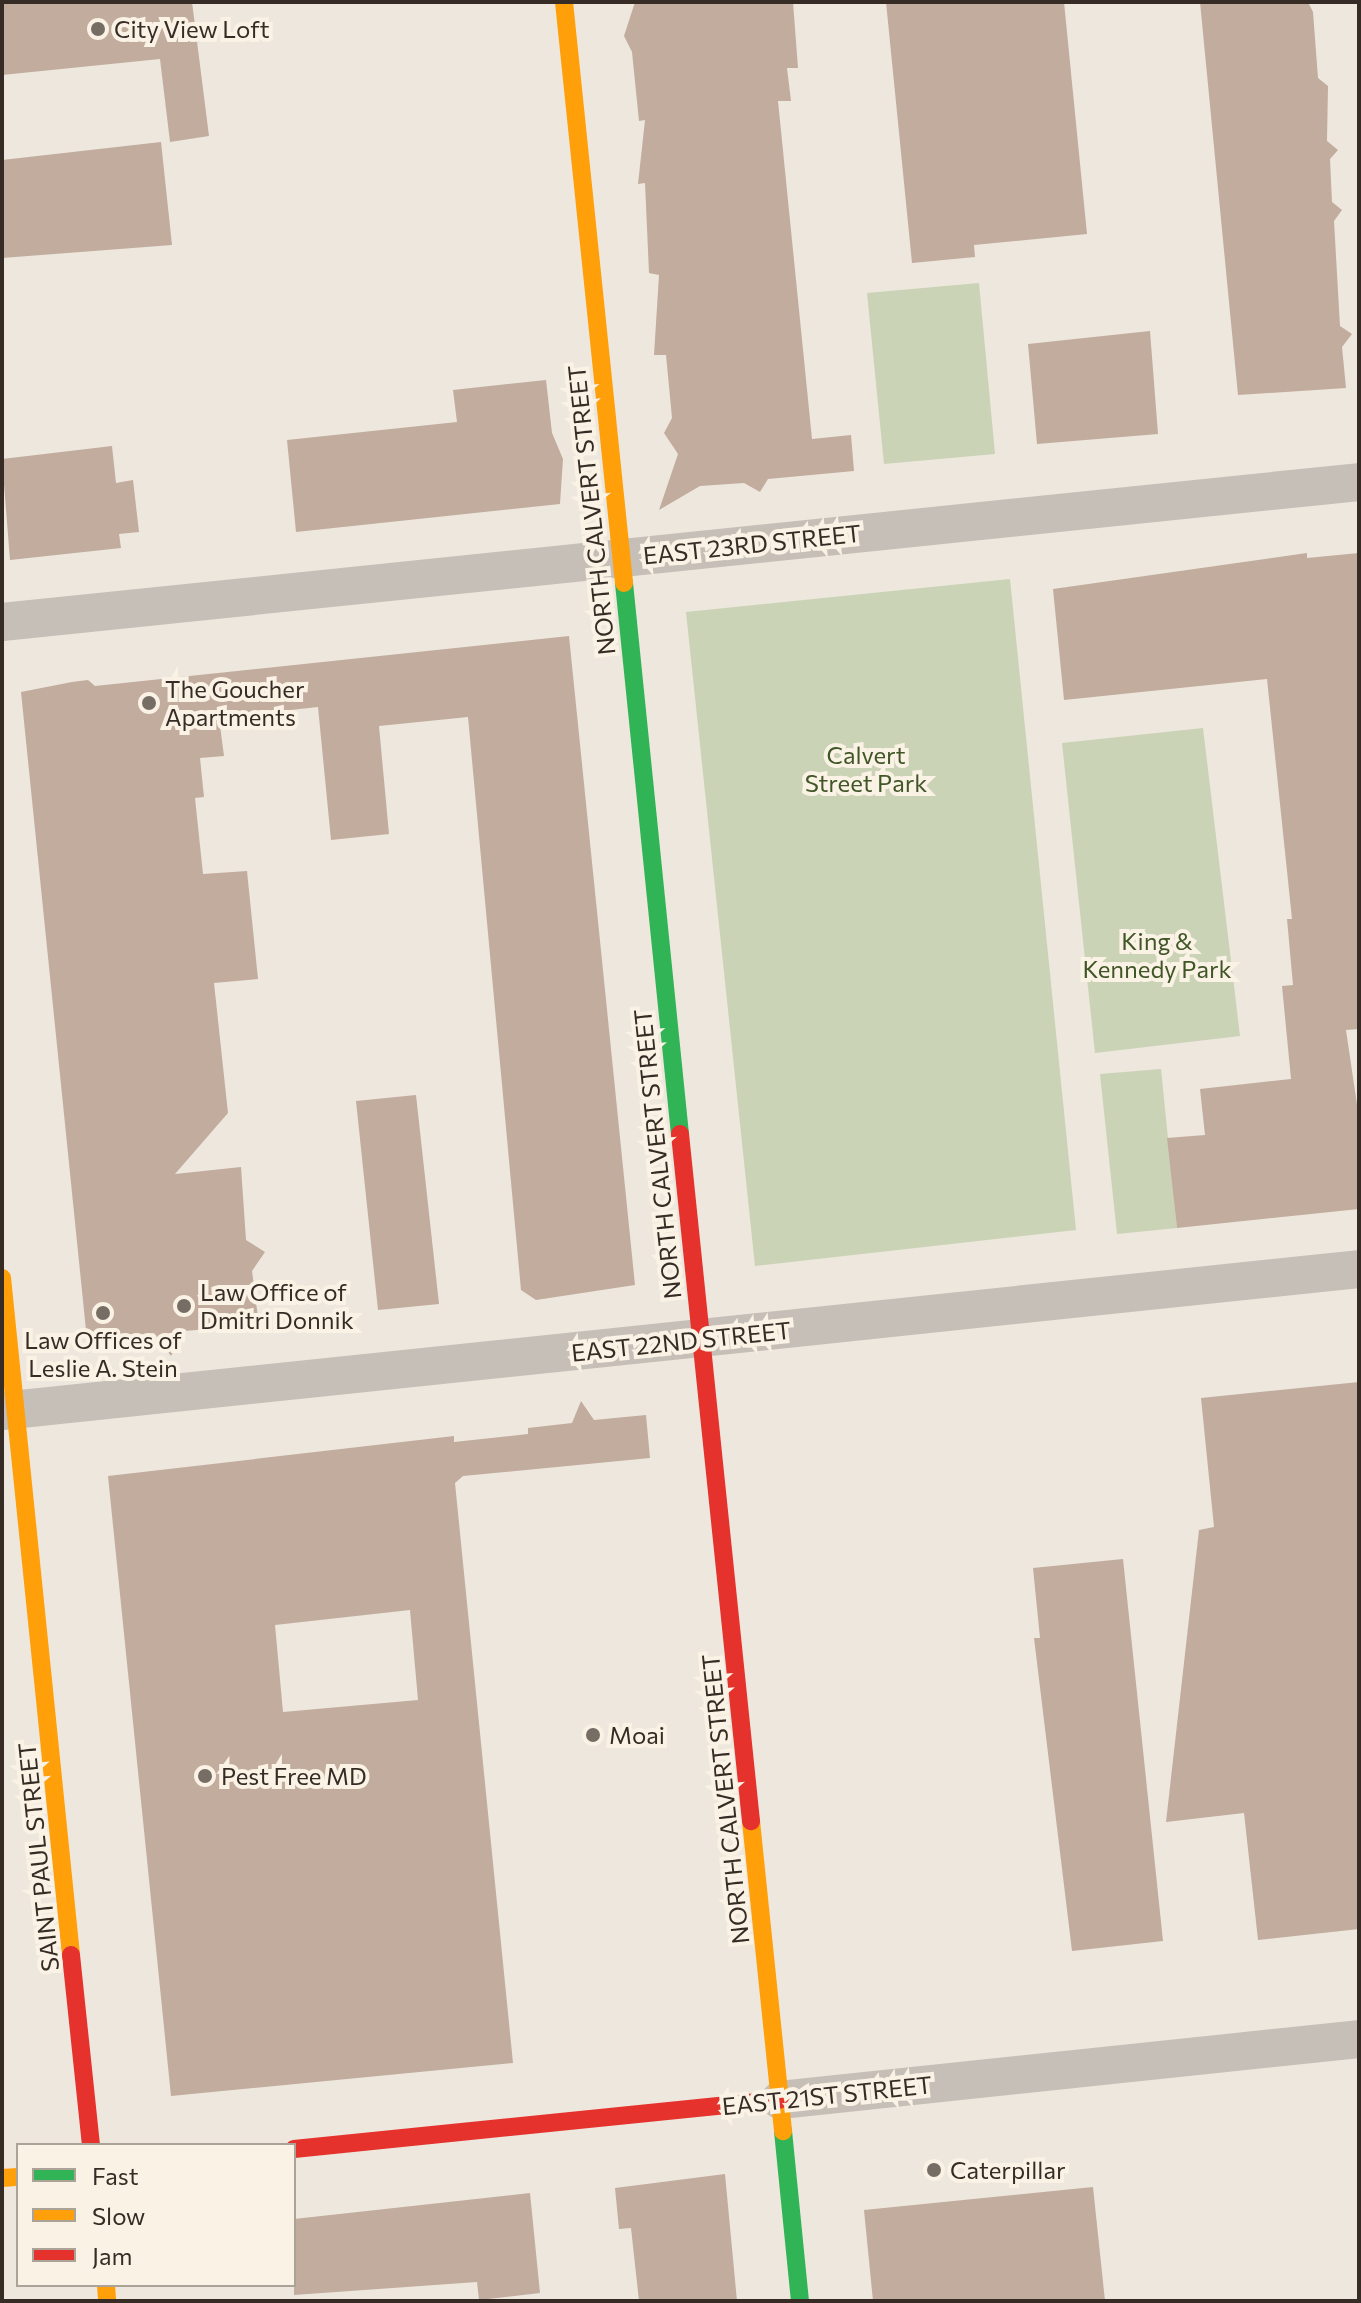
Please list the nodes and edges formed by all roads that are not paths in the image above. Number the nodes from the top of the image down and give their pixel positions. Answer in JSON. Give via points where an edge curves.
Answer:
{"nodes":[{"id":1,"x":564,"y":2,"type":"edge"},
{"id":2,"x":1359,"y":482,"type":"edge"},
{"id":3,"x":619,"y":558,"type":"junction"},
{"id":4,"x":2,"y":622,"type":"edge"},
{"id":5,"x":1359,"y":1269,"type":"edge"},
{"id":6,"x":2,"y":1278,"type":"edge"},
{"id":7,"x":701,"y":1338,"type":"junction"},
{"id":8,"x":9,"y":1410,"type":"edge"},
{"id":9,"x":1359,"y":2039,"type":"edge"},
{"id":10,"x":780,"y":2100,"type":"junction"},
{"id":11,"x":91,"y":2143,"type":"edge"},
{"id":12,"x":296,"y":2149,"type":"edge"},
{"id":13,"x":800,"y":2301,"type":"edge"}],
"edges":[{"from":1,"to":3,"type":"main road","name":"NORTH CALVERT STREET"},
{"from":2,"to":3,"type":"street","name":"EAST 23RD STREET"},
{"from":3,"to":4,"type":"street","name":"EAST 23RD STREET"},
{"from":3,"to":7,"type":"main road","name":"NORTH CALVERT STREET"},
{"from":5,"to":7,"type":"street","name":"EAST 22ND STREET"},
{"from":6,"to":8,"type":"main road","name":"SAINT PAUL STREET"},
{"from":7,"to":8,"type":"street","name":"EAST 22ND STREET"},
{"from":7,"to":10,"type":"main road","name":"NORTH CALVERT STREET"},
{"from":8,"to":11,"type":"main road","name":"SAINT PAUL STREET"},
{"from":9,"to":10,"type":"street","name":"EAST 21ST STREET"},
{"from":10,"to":12,"type":"main road","name":"EAST 21ST STREET"},
{"from":10,"to":13,"type":"main road","name":"NORTH CALVERT STREET"}]}
